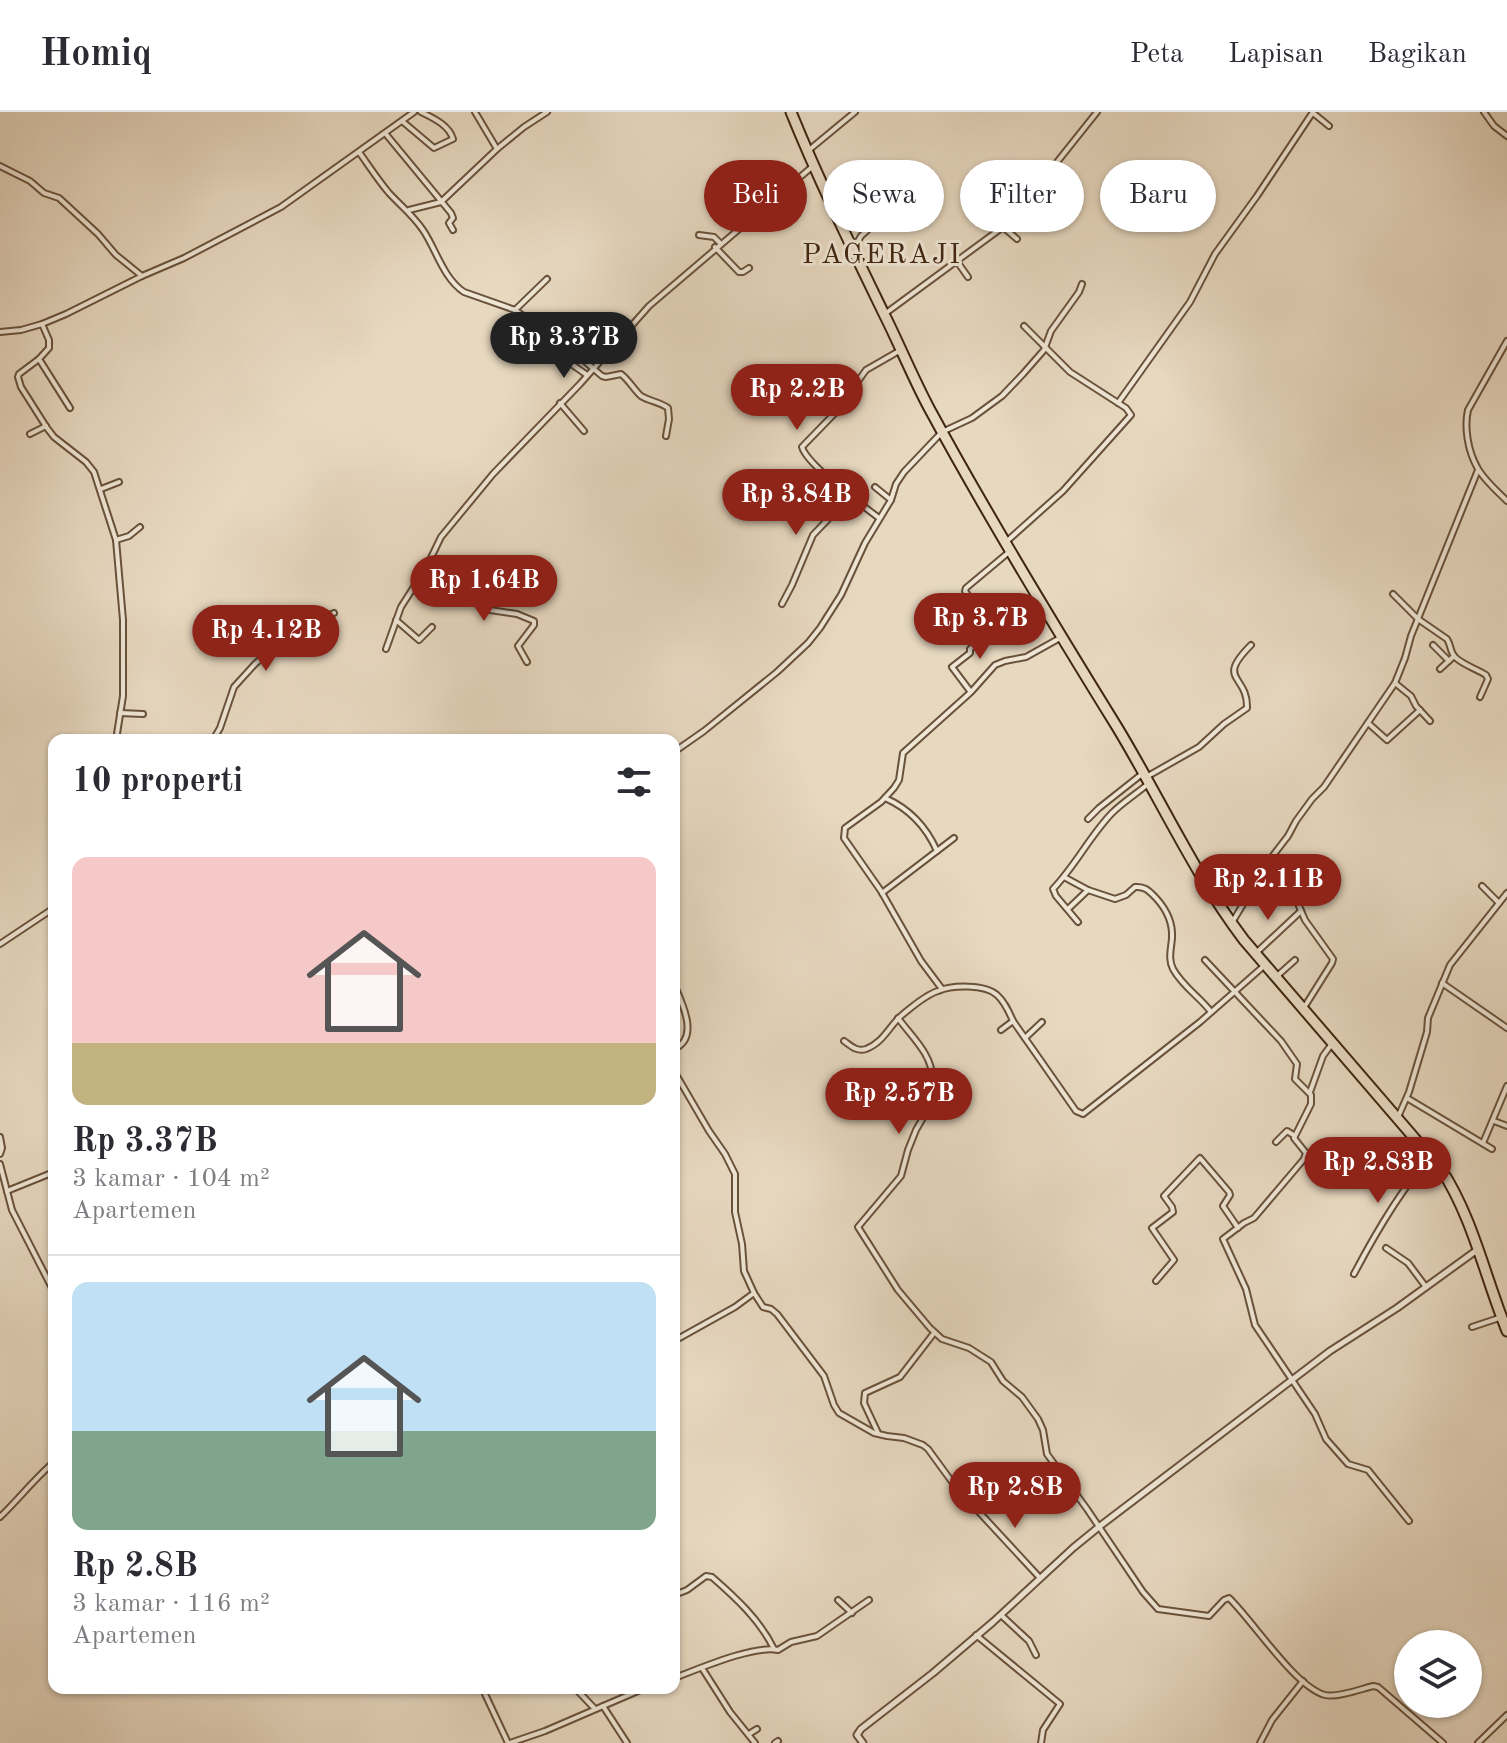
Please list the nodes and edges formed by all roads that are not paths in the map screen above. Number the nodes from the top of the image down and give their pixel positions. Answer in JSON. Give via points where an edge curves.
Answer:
{"nodes":[{"id":1,"x":414,"y":112,"type":"edge"},
{"id":2,"x":421,"y":112,"type":"edge"},
{"id":3,"x":475,"y":112,"type":"edge"},
{"id":4,"x":547,"y":112,"type":"edge"},
{"id":5,"x":791,"y":112,"type":"edge"},
{"id":6,"x":855,"y":112,"type":"edge"},
{"id":7,"x":1097,"y":112,"type":"edge"},
{"id":8,"x":1312,"y":112,"type":"edge"},
{"id":9,"x":1484,"y":112,"type":"edge"},
{"id":10,"x":402,"y":121,"type":"junction"},
{"id":11,"x":1329,"y":126,"type":"dead end"},
{"id":12,"x":385,"y":133,"type":"junction"},
{"id":13,"x":1507,"y":136,"type":"edge"},
{"id":14,"x":497,"y":149,"type":"junction"},
{"id":15,"x":359,"y":152,"type":"junction"},
{"id":16,"x":807,"y":152,"type":"junction"},
{"id":17,"x":1058,"y":160,"type":"edge"},
{"id":18,"x":0,"y":166,"type":"edge"},
{"id":19,"x":813,"y":166,"type":"junction"},
{"id":20,"x":441,"y":202,"type":"junction"},
{"id":21,"x":408,"y":211,"type":"junction"},
{"id":22,"x":453,"y":230,"type":"dead end"},
{"id":23,"x":865,"y":232,"type":"edge"},
{"id":24,"x":996,"y":232,"type":"edge"},
{"id":25,"x":1009,"y":232,"type":"edge"},
{"id":26,"x":699,"y":235,"type":"dead end"},
{"id":27,"x":1017,"y":239,"type":"dead end"},
{"id":28,"x":718,"y":245,"type":"junction"},
{"id":29,"x":852,"y":250,"type":"junction"},
{"id":30,"x":956,"y":260,"type":"junction"},
{"id":31,"x":749,"y":268,"type":"dead end"},
{"id":32,"x":142,"y":276,"type":"junction"},
{"id":33,"x":968,"y":277,"type":"dead end"},
{"id":34,"x":547,"y":279,"type":"dead end"},
{"id":35,"x":1082,"y":284,"type":"dead end"},
{"id":36,"x":515,"y":310,"type":"junction"},
{"id":37,"x":884,"y":315,"type":"junction"},
{"id":38,"x":42,"y":324,"type":"junction"},
{"id":39,"x":1024,"y":326,"type":"dead end"},
{"id":40,"x":0,"y":332,"type":"edge"},
{"id":41,"x":602,"y":334,"type":"dead end"},
{"id":42,"x":1507,"y":341,"type":"edge"},
{"id":43,"x":613,"y":345,"type":"junction"},
{"id":44,"x":1045,"y":348,"type":"junction"},
{"id":45,"x":901,"y":350,"type":"junction"},
{"id":46,"x":622,"y":353,"type":"dead end"},
{"id":47,"x":39,"y":359,"type":"junction"},
{"id":48,"x":570,"y":363,"type":"dead end"},
{"id":49,"x":593,"y":369,"type":"junction"},
{"id":50,"x":587,"y":375,"type":"junction"},
{"id":51,"x":560,"y":403,"type":"junction"},
{"id":52,"x":1118,"y":403,"type":"junction"},
{"id":53,"x":70,"y":408,"type":"dead end"},
{"id":54,"x":46,"y":426,"type":"junction"},
{"id":55,"x":584,"y":431,"type":"dead end"},
{"id":56,"x":942,"y":432,"type":"junction"},
{"id":57,"x":30,"y":434,"type":"dead end"},
{"id":58,"x":666,"y":436,"type":"dead end"},
{"id":59,"x":1478,"y":470,"type":"junction"},
{"id":60,"x":119,"y":482,"type":"dead end"},
{"id":61,"x":875,"y":487,"type":"dead end"},
{"id":62,"x":101,"y":489,"type":"junction"},
{"id":63,"x":847,"y":492,"type":"junction"},
{"id":64,"x":891,"y":500,"type":"junction"},
{"id":65,"x":1507,"y":501,"type":"edge"},
{"id":66,"x":879,"y":518,"type":"junction"},
{"id":67,"x":140,"y":527,"type":"dead end"},
{"id":68,"x":116,"y":540,"type":"junction"},
{"id":69,"x":1008,"y":546,"type":"junction"},
{"id":70,"x":423,"y":573,"type":"junction"},
{"id":71,"x":416,"y":583,"type":"junction"},
{"id":72,"x":430,"y":594,"type":"dead end"},
{"id":73,"x":1393,"y":594,"type":"dead end"},
{"id":74,"x":782,"y":604,"type":"dead end"},
{"id":75,"x":334,"y":613,"type":"dead end"},
{"id":76,"x":1418,"y":619,"type":"junction"},
{"id":77,"x":396,"y":620,"type":"junction"},
{"id":78,"x":432,"y":627,"type":"dead end"},
{"id":79,"x":1062,"y":637,"type":"junction"},
{"id":80,"x":1251,"y":645,"type":"dead end"},
{"id":81,"x":1433,"y":645,"type":"dead end"},
{"id":82,"x":386,"y":649,"type":"dead end"},
{"id":83,"x":1454,"y":656,"type":"junction"},
{"id":84,"x":1449,"y":661,"type":"junction"},
{"id":85,"x":527,"y":662,"type":"dead end"},
{"id":86,"x":1440,"y":669,"type":"dead end"},
{"id":87,"x":1395,"y":683,"type":"junction"},
{"id":88,"x":971,"y":692,"type":"junction"},
{"id":89,"x":1480,"y":697,"type":"dead end"},
{"id":90,"x":1420,"y":710,"type":"junction"},
{"id":91,"x":120,"y":713,"type":"junction"},
{"id":92,"x":143,"y":714,"type":"dead end"},
{"id":93,"x":1430,"y":721,"type":"dead end"},
{"id":94,"x":1368,"y":723,"type":"junction"},
{"id":95,"x":117,"y":734,"type":"edge"},
{"id":96,"x":216,"y":734,"type":"edge"},
{"id":97,"x":680,"y":748,"type":"edge"},
{"id":98,"x":1146,"y":778,"type":"junction"},
{"id":99,"x":885,"y":798,"type":"junction"},
{"id":100,"x":1088,"y":819,"type":"dead end"},
{"id":101,"x":954,"y":838,"type":"dead end"},
{"id":102,"x":937,"y":851,"type":"junction"},
{"id":103,"x":1264,"y":871,"type":"junction"},
{"id":104,"x":1064,"y":877,"type":"junction"},
{"id":105,"x":1482,"y":886,"type":"dead end"},
{"id":106,"x":1088,"y":890,"type":"junction"},
{"id":107,"x":882,"y":893,"type":"junction"},
{"id":108,"x":1507,"y":893,"type":"edge"},
{"id":109,"x":1499,"y":903,"type":"junction"},
{"id":110,"x":1068,"y":909,"type":"junction"},
{"id":111,"x":1301,"y":911,"type":"junction"},
{"id":112,"x":48,"y":912,"type":"edge"},
{"id":113,"x":1078,"y":922,"type":"dead end"},
{"id":114,"x":1231,"y":923,"type":"junction"},
{"id":115,"x":0,"y":944,"type":"edge"},
{"id":116,"x":1255,"y":953,"type":"junction"},
{"id":117,"x":1205,"y":960,"type":"dead end"},
{"id":118,"x":1295,"y":960,"type":"dead end"},
{"id":119,"x":1265,"y":965,"type":"junction"},
{"id":120,"x":1275,"y":977,"type":"junction"},
{"id":121,"x":1442,"y":983,"type":"junction"},
{"id":122,"x":942,"y":989,"type":"junction"},
{"id":123,"x":1236,"y":991,"type":"junction"},
{"id":124,"x":680,"y":997,"type":"edge"},
{"id":125,"x":1303,"y":1009,"type":"junction"},
{"id":126,"x":1211,"y":1012,"type":"junction"},
{"id":127,"x":898,"y":1018,"type":"junction"},
{"id":128,"x":1013,"y":1021,"type":"junction"},
{"id":129,"x":1042,"y":1022,"type":"dead end"},
{"id":130,"x":1507,"y":1028,"type":"edge"},
{"id":131,"x":1001,"y":1030,"type":"dead end"},
{"id":132,"x":1025,"y":1038,"type":"junction"},
{"id":133,"x":844,"y":1041,"type":"dead end"},
{"id":134,"x":1332,"y":1043,"type":"junction"},
{"id":135,"x":680,"y":1046,"type":"edge"},
{"id":136,"x":680,"y":1081,"type":"edge"},
{"id":137,"x":1507,"y":1086,"type":"edge"},
{"id":138,"x":1309,"y":1092,"type":"junction"},
{"id":139,"x":1407,"y":1098,"type":"junction"},
{"id":140,"x":1398,"y":1118,"type":"junction"},
{"id":141,"x":1494,"y":1121,"type":"junction"},
{"id":142,"x":1507,"y":1126,"type":"edge"},
{"id":143,"x":1295,"y":1136,"type":"junction"},
{"id":144,"x":0,"y":1137,"type":"edge"},
{"id":145,"x":1276,"y":1142,"type":"dead end"},
{"id":146,"x":1483,"y":1143,"type":"junction"},
{"id":147,"x":1492,"y":1149,"type":"dead end"},
{"id":148,"x":0,"y":1154,"type":"edge"},
{"id":149,"x":1431,"y":1157,"type":"junction"},
{"id":150,"x":0,"y":1164,"type":"edge"},
{"id":151,"x":1394,"y":1173,"type":"dead end"},
{"id":152,"x":48,"y":1174,"type":"edge"},
{"id":153,"x":1409,"y":1183,"type":"junction"},
{"id":154,"x":7,"y":1191,"type":"junction"},
{"id":155,"x":1238,"y":1228,"type":"junction"},
{"id":156,"x":1386,"y":1248,"type":"dead end"},
{"id":157,"x":1478,"y":1249,"type":"junction"},
{"id":158,"x":1354,"y":1274,"type":"dead end"},
{"id":159,"x":48,"y":1275,"type":"edge"},
{"id":160,"x":1156,"y":1281,"type":"dead end"},
{"id":161,"x":1426,"y":1287,"type":"junction"},
{"id":162,"x":754,"y":1293,"type":"junction"},
{"id":163,"x":1501,"y":1317,"type":"junction"},
{"id":164,"x":1472,"y":1327,"type":"dead end"},
{"id":165,"x":1507,"y":1331,"type":"edge"},
{"id":166,"x":934,"y":1333,"type":"junction"},
{"id":167,"x":680,"y":1338,"type":"edge"},
{"id":168,"x":1292,"y":1380,"type":"junction"},
{"id":169,"x":878,"y":1434,"type":"junction"},
{"id":170,"x":48,"y":1467,"type":"edge"},
{"id":171,"x":0,"y":1517,"type":"edge"},
{"id":172,"x":1409,"y":1521,"type":"dead end"},
{"id":173,"x":1100,"y":1526,"type":"junction"},
{"id":174,"x":1040,"y":1578,"type":"junction"},
{"id":175,"x":680,"y":1593,"type":"edge"},
{"id":176,"x":838,"y":1600,"type":"dead end"},
{"id":177,"x":869,"y":1600,"type":"dead end"},
{"id":178,"x":852,"y":1613,"type":"junction"},
{"id":179,"x":1001,"y":1615,"type":"junction"},
{"id":180,"x":976,"y":1635,"type":"junction"},
{"id":181,"x":774,"y":1649,"type":"junction"},
{"id":182,"x":1036,"y":1655,"type":"dead end"},
{"id":183,"x":702,"y":1668,"type":"junction"},
{"id":184,"x":680,"y":1676,"type":"edge"},
{"id":185,"x":1303,"y":1681,"type":"junction"},
{"id":186,"x":485,"y":1694,"type":"dead end"},
{"id":187,"x":581,"y":1694,"type":"edge"},
{"id":188,"x":631,"y":1694,"type":"edge"},
{"id":189,"x":603,"y":1706,"type":"junction"},
{"id":190,"x":595,"y":1709,"type":"junction"},
{"id":191,"x":1507,"y":1715,"type":"edge"},
{"id":192,"x":757,"y":1729,"type":"dead end"},
{"id":193,"x":749,"y":1734,"type":"junction"},
{"id":194,"x":857,"y":1735,"type":"junction"},
{"id":195,"x":851,"y":1742,"type":"edge"},
{"id":196,"x":509,"y":1743,"type":"edge"},
{"id":197,"x":627,"y":1743,"type":"edge"},
{"id":198,"x":755,"y":1743,"type":"edge"},
{"id":199,"x":863,"y":1743,"type":"edge"},
{"id":200,"x":1041,"y":1743,"type":"edge"},
{"id":201,"x":1260,"y":1743,"type":"edge"},
{"id":202,"x":1443,"y":1743,"type":"edge"},
{"id":203,"x":1478,"y":1743,"type":"edge"}],
"edges":[{"from":1,"to":10,"type":"street"},
{"from":2,"to":10,"type":"street","via":[[439,121],[453,139],[433,148]]},
{"from":3,"to":14,"type":"street"},
{"from":4,"to":14,"type":"street"},
{"from":5,"to":16,"type":"highway"},
{"from":6,"to":16,"type":"street"},
{"from":7,"to":17,"type":"street"},
{"from":8,"to":11,"type":"street"},
{"from":8,"to":52,"type":"street"},
{"from":9,"to":13,"type":"street"},
{"from":10,"to":12,"type":"street"},
{"from":12,"to":15,"type":"street"},
{"from":12,"to":20,"type":"street"},
{"from":14,"to":20,"type":"street"},
{"from":15,"to":21,"type":"street"},
{"from":15,"to":32,"type":"street","via":[[281,207]]},
{"from":16,"to":19,"type":"highway"},
{"from":18,"to":32,"type":"street","via":[[59,198]]},
{"from":19,"to":28,"type":"street"},
{"from":19,"to":29,"type":"highway"},
{"from":20,"to":21,"type":"street"},
{"from":20,"to":22,"type":"street","via":[[452,215]]},
{"from":21,"to":36,"type":"street","via":[[458,288]]},
{"from":23,"to":29,"type":"street"},
{"from":24,"to":30,"type":"street"},
{"from":25,"to":27,"type":"street"},
{"from":26,"to":28,"type":"street","via":[[714,237]]},
{"from":28,"to":31,"type":"street","via":[[739,272]]},
{"from":28,"to":43,"type":"street"},
{"from":29,"to":37,"type":"highway"},
{"from":30,"to":33,"type":"street"},
{"from":30,"to":37,"type":"street"},
{"from":32,"to":38,"type":"street"},
{"from":34,"to":36,"type":"street"},
{"from":35,"to":44,"type":"street"},
{"from":36,"to":49,"type":"street"},
{"from":37,"to":45,"type":"highway"},
{"from":38,"to":40,"type":"street"},
{"from":38,"to":47,"type":"street","via":[[50,344]]},
{"from":39,"to":44,"type":"street"},
{"from":41,"to":43,"type":"street"},
{"from":42,"to":59,"type":"street","via":[[1465,421]]},
{"from":43,"to":46,"type":"street"},
{"from":43,"to":49,"type":"street"},
{"from":44,"to":52,"type":"street","via":[[1070,372]]},
{"from":44,"to":56,"type":"street","via":[[1002,396]]},
{"from":45,"to":56,"type":"highway"},
{"from":45,"to":63,"type":"street","via":[[866,370],[802,447]]},
{"from":47,"to":53,"type":"street"},
{"from":47,"to":54,"type":"street","via":[[18,377]]},
{"from":48,"to":50,"type":"street"},
{"from":49,"to":50,"type":"street"},
{"from":49,"to":58,"type":"street","via":[[606,377],[621,374],[641,396],[665,406]]},
{"from":50,"to":51,"type":"street"},
{"from":51,"to":55,"type":"street"},
{"from":51,"to":70,"type":"street","via":[[457,515]]},
{"from":52,"to":69,"type":"street","via":[[1131,412],[1130,419]]},
{"from":54,"to":57,"type":"street"},
{"from":54,"to":62,"type":"street","via":[[86,462]]},
{"from":56,"to":64,"type":"street","via":[[904,472]]},
{"from":56,"to":69,"type":"highway"},
{"from":59,"to":65,"type":"street"},
{"from":59,"to":76,"type":"street"},
{"from":60,"to":62,"type":"street"},
{"from":61,"to":64,"type":"street"},
{"from":62,"to":68,"type":"street"},
{"from":63,"to":66,"type":"street"},
{"from":63,"to":74,"type":"street","via":[[813,535]]},
{"from":64,"to":66,"type":"street"},
{"from":66,"to":97,"type":"street","via":[[841,595],[808,643]]},
{"from":67,"to":68,"type":"street"},
{"from":68,"to":91,"type":"street","via":[[123,620]]},
{"from":69,"to":79,"type":"highway"},
{"from":69,"to":88,"type":"street","via":[[966,588],[973,602],[957,615],[977,643],[952,667]]},
{"from":70,"to":71,"type":"street"},
{"from":70,"to":85,"type":"street","via":[[490,610],[534,621],[518,646]]},
{"from":71,"to":72,"type":"street"},
{"from":71,"to":77,"type":"street"},
{"from":73,"to":76,"type":"street"},
{"from":75,"to":96,"type":"street","via":[[296,628],[255,664],[234,687]]},
{"from":76,"to":83,"type":"street","via":[[1450,642]]},
{"from":76,"to":87,"type":"street"},
{"from":77,"to":78,"type":"street","via":[[419,640]]},
{"from":77,"to":82,"type":"street"},
{"from":79,"to":88,"type":"street","via":[[1026,657],[995,665]]},
{"from":79,"to":98,"type":"highway"},
{"from":80,"to":98,"type":"street","via":[[1234,670],[1247,708],[1199,747]]},
{"from":81,"to":84,"type":"street"},
{"from":83,"to":84,"type":"street"},
{"from":83,"to":89,"type":"street","via":[[1487,677]]},
{"from":84,"to":86,"type":"street"},
{"from":87,"to":90,"type":"street"},
{"from":87,"to":94,"type":"street"},
{"from":88,"to":99,"type":"street","via":[[903,753],[899,780]]},
{"from":90,"to":93,"type":"street"},
{"from":90,"to":94,"type":"street","via":[[1387,740]]},
{"from":91,"to":92,"type":"street"},
{"from":91,"to":95,"type":"street"},
{"from":94,"to":103,"type":"street"},
{"from":98,"to":100,"type":"street"},
{"from":98,"to":104,"type":"street","via":[[1089,840]]},
{"from":98,"to":114,"type":"highway"},
{"from":99,"to":102,"type":"street","via":[[917,819]]},
{"from":99,"to":107,"type":"street","via":[[845,828],[844,838]]},
{"from":101,"to":102,"type":"street"},
{"from":102,"to":107,"type":"street"},
{"from":103,"to":111,"type":"street","via":[[1296,899]]},
{"from":103,"to":114,"type":"street"},
{"from":104,"to":106,"type":"street"},
{"from":104,"to":110,"type":"street","via":[[1053,891]]},
{"from":105,"to":109,"type":"street"},
{"from":106,"to":110,"type":"street"},
{"from":106,"to":126,"type":"street","via":[[1118,899],[1138,886],[1155,896],[1171,919],[1172,967]]},
{"from":107,"to":122,"type":"street"},
{"from":108,"to":109,"type":"street"},
{"from":109,"to":121,"type":"street"},
{"from":110,"to":113,"type":"street"},
{"from":111,"to":116,"type":"street"},
{"from":111,"to":125,"type":"street","via":[[1333,959]]},
{"from":112,"to":115,"type":"street"},
{"from":114,"to":116,"type":"highway"},
{"from":116,"to":119,"type":"highway"},
{"from":117,"to":123,"type":"street"},
{"from":118,"to":120,"type":"street"},
{"from":119,"to":120,"type":"highway"},
{"from":119,"to":123,"type":"street"},
{"from":120,"to":125,"type":"highway"},
{"from":121,"to":130,"type":"street"},
{"from":121,"to":139,"type":"street"},
{"from":122,"to":127,"type":"street"},
{"from":122,"to":128,"type":"street","via":[[989,989]]},
{"from":123,"to":126,"type":"street"},
{"from":123,"to":138,"type":"street","via":[[1281,1041],[1297,1064],[1295,1079]]},
{"from":124,"to":135,"type":"street","via":[[689,1033]]},
{"from":125,"to":134,"type":"highway"},
{"from":126,"to":132,"type":"street","via":[[1083,1114]]},
{"from":127,"to":133,"type":"street","via":[[885,1036],[865,1049]]},
{"from":127,"to":166,"type":"street","via":[[923,1052],[932,1080],[920,1103],[924,1116],[901,1176],[858,1227],[898,1290]]},
{"from":128,"to":131,"type":"street"},
{"from":128,"to":132,"type":"street"},
{"from":129,"to":132,"type":"street"},
{"from":134,"to":138,"type":"street"},
{"from":134,"to":140,"type":"highway"},
{"from":136,"to":162,"type":"street","via":[[735,1174],[744,1271]]},
{"from":137,"to":141,"type":"street"},
{"from":138,"to":143,"type":"street","via":[[1311,1104]]},
{"from":139,"to":140,"type":"street"},
{"from":139,"to":146,"type":"street"},
{"from":140,"to":149,"type":"highway"},
{"from":141,"to":142,"type":"street"},
{"from":141,"to":146,"type":"street"},
{"from":143,"to":145,"type":"street","via":[[1287,1131]]},
{"from":143,"to":155,"type":"street","via":[[1306,1153],[1304,1159],[1254,1218]]},
{"from":144,"to":148,"type":"street"},
{"from":146,"to":147,"type":"street"},
{"from":149,"to":153,"type":"street"},
{"from":149,"to":157,"type":"highway","via":[[1449,1180]]},
{"from":150,"to":154,"type":"street"},
{"from":151,"to":153,"type":"street"},
{"from":152,"to":154,"type":"street"},
{"from":153,"to":158,"type":"street"},
{"from":154,"to":159,"type":"street"},
{"from":155,"to":160,"type":"street","via":[[1223,1206],[1229,1192],[1200,1158],[1164,1196],[1173,1212],[1152,1228],[1174,1260]]},
{"from":155,"to":168,"type":"street","via":[[1223,1239],[1246,1289],[1255,1325]]},
{"from":156,"to":161,"type":"street","via":[[1408,1263]]},
{"from":157,"to":161,"type":"street"},
{"from":157,"to":163,"type":"highway"},
{"from":161,"to":168,"type":"street"},
{"from":162,"to":167,"type":"street"},
{"from":162,"to":169,"type":"street","via":[[763,1307],[776,1312],[824,1376],[837,1411]]},
{"from":163,"to":164,"type":"street"},
{"from":163,"to":165,"type":"highway"},
{"from":166,"to":169,"type":"street","via":[[900,1377],[865,1393]]},
{"from":166,"to":173,"type":"street","via":[[991,1362],[1022,1397],[1043,1430],[1047,1454]]},
{"from":168,"to":172,"type":"street","via":[[1326,1439],[1348,1464],[1368,1470]]},
{"from":168,"to":173,"type":"street"},
{"from":169,"to":174,"type":"street","via":[[928,1449]]},
{"from":170,"to":171,"type":"street"},
{"from":173,"to":174,"type":"street"},
{"from":173,"to":185,"type":"street","via":[[1158,1609],[1209,1616],[1229,1598]]},
{"from":174,"to":179,"type":"street"},
{"from":175,"to":181,"type":"street","via":[[712,1577],[758,1622]]},
{"from":176,"to":178,"type":"street"},
{"from":177,"to":178,"type":"street"},
{"from":178,"to":181,"type":"street","via":[[817,1636]]},
{"from":179,"to":180,"type":"street"},
{"from":179,"to":182,"type":"street"},
{"from":180,"to":194,"type":"street"},
{"from":180,"to":200,"type":"street","via":[[1060,1704]]},
{"from":181,"to":183,"type":"street"},
{"from":183,"to":184,"type":"street"},
{"from":183,"to":193,"type":"street"},
{"from":185,"to":201,"type":"street"},
{"from":185,"to":202,"type":"street","via":[[1326,1696],[1378,1687]]},
{"from":186,"to":196,"type":"street"},
{"from":187,"to":190,"type":"street"},
{"from":188,"to":189,"type":"street"},
{"from":189,"to":190,"type":"street"},
{"from":189,"to":197,"type":"street"},
{"from":190,"to":196,"type":"street"},
{"from":191,"to":203,"type":"street"},
{"from":192,"to":193,"type":"street"},
{"from":193,"to":198,"type":"street"},
{"from":194,"to":195,"type":"street"},
{"from":194,"to":199,"type":"street"}]}
